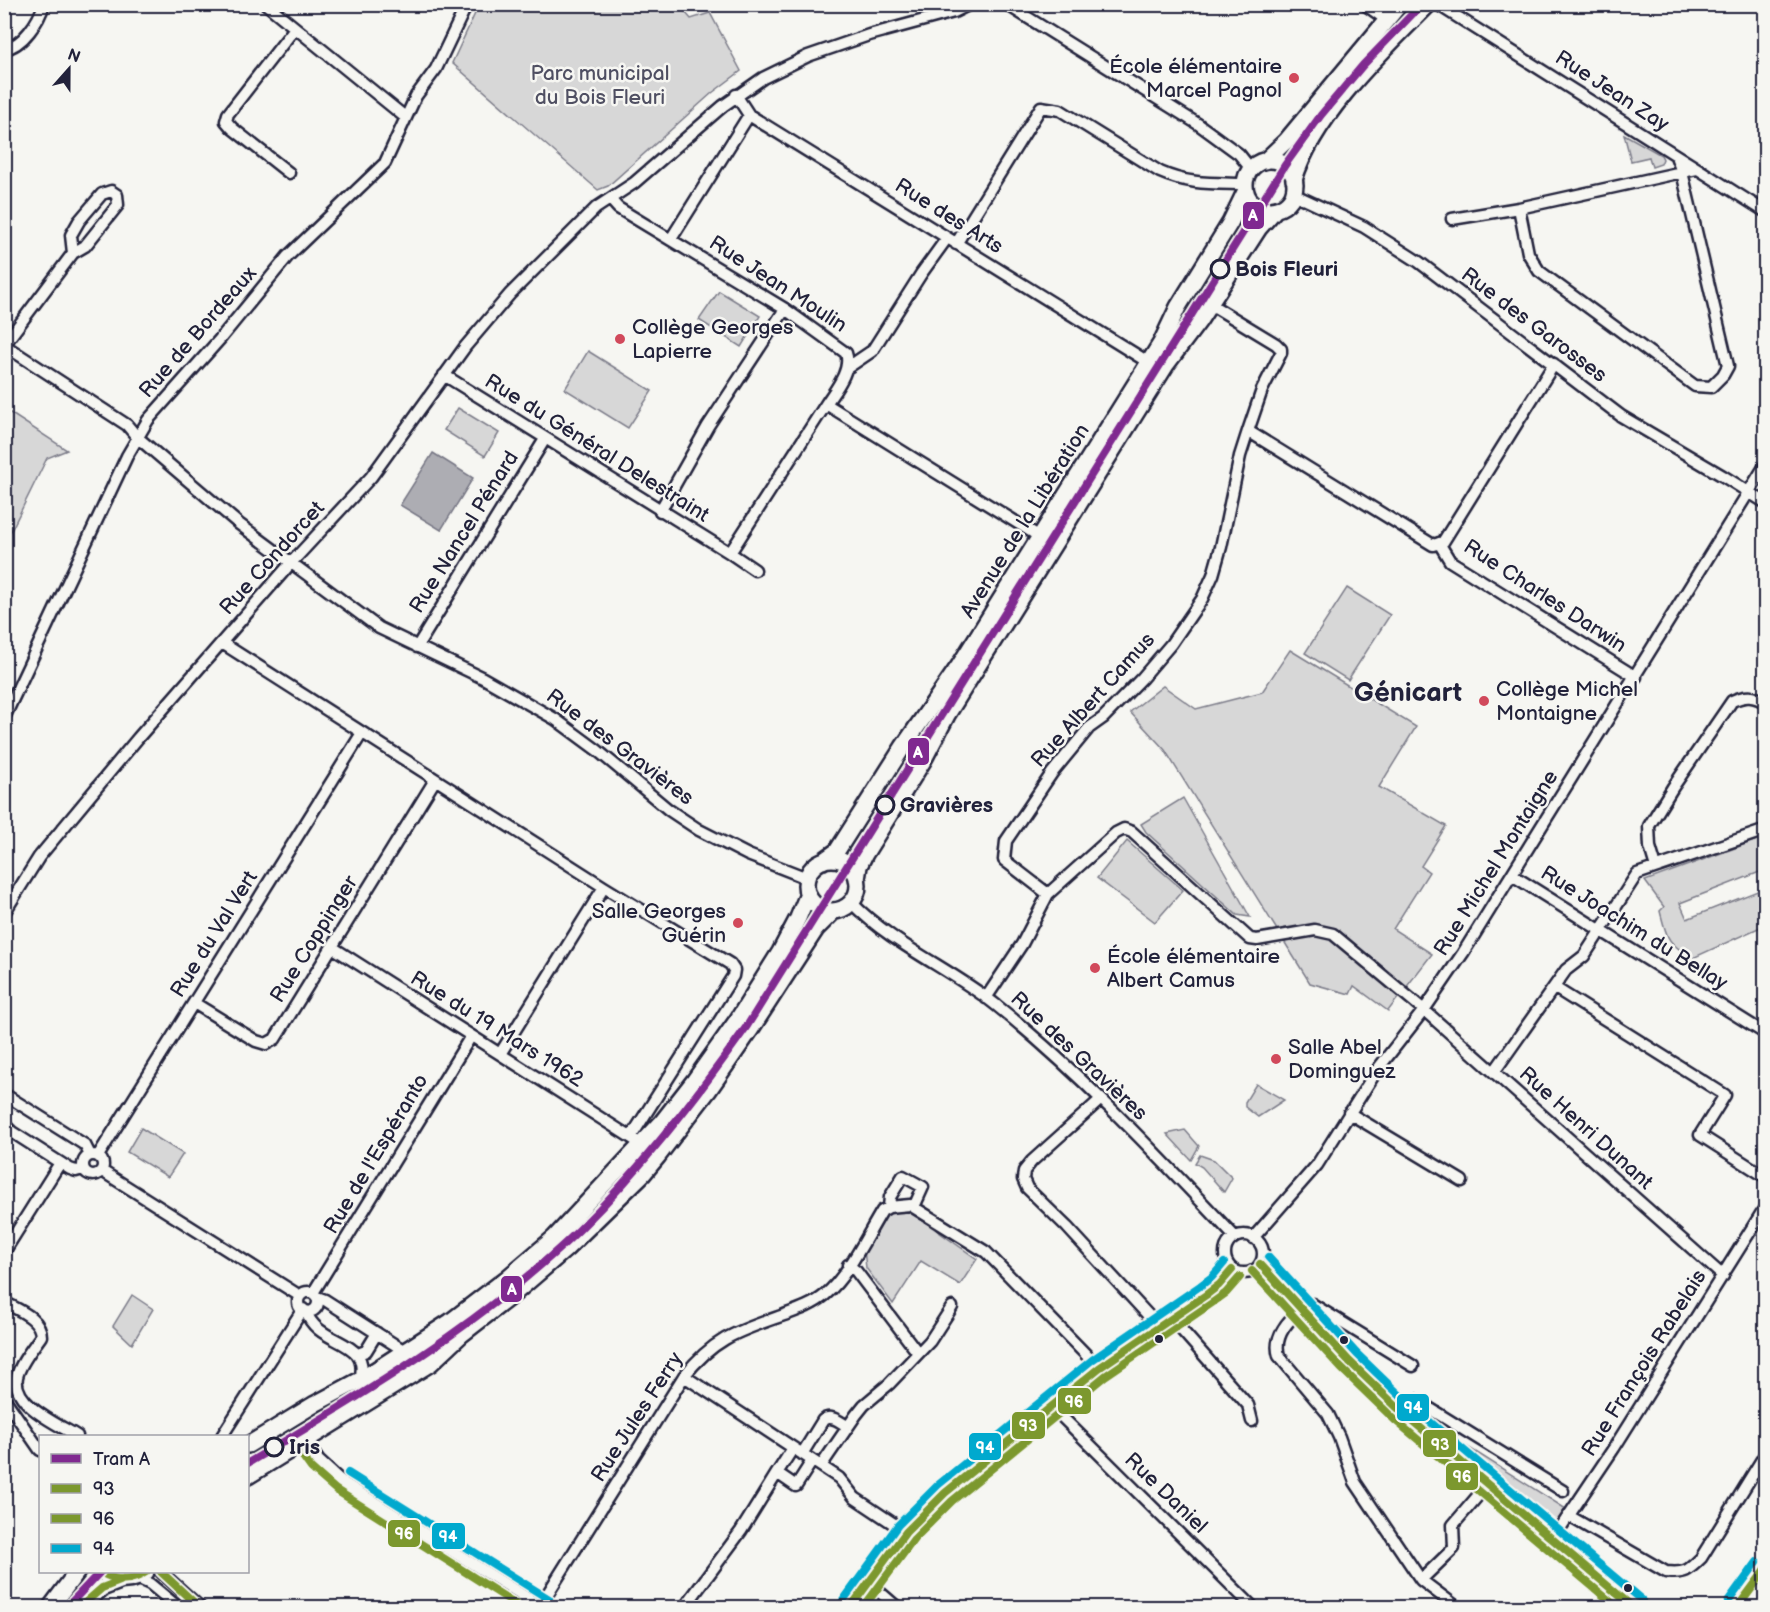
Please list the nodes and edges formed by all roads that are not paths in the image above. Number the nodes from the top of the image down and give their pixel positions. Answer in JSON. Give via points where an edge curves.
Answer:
{"nodes":[{"id":1,"x":44,"y":4,"type":"edge"},
{"id":2,"x":266,"y":4,"type":"edge"},
{"id":3,"x":467,"y":4,"type":"edge"},
{"id":4,"x":970,"y":4,"type":"edge"},
{"id":5,"x":1006,"y":4,"type":"edge"},
{"id":6,"x":1364,"y":4,"type":"edge"},
{"id":7,"x":1400,"y":4,"type":"edge"},
{"id":8,"x":1429,"y":4,"type":"edge"},
{"id":9,"x":1437,"y":4,"type":"edge"},
{"id":10,"x":1388,"y":21,"type":"junction"},
{"id":11,"x":295,"y":28,"type":"junction"},
{"id":12,"x":4,"y":49,"type":"edge"},
{"id":13,"x":736,"y":95,"type":"junction"},
{"id":14,"x":749,"y":115,"type":"junction"},
{"id":15,"x":405,"y":117,"type":"junction"},
{"id":16,"x":1676,"y":156,"type":"junction"},
{"id":17,"x":1265,"y":161,"type":"junction"},
{"id":18,"x":1251,"y":169,"type":"junction"},
{"id":19,"x":1697,"y":169,"type":"junction"},
{"id":20,"x":1682,"y":172,"type":"junction"},
{"id":21,"x":289,"y":173,"type":"dead end"},
{"id":22,"x":1294,"y":187,"type":"junction"},
{"id":23,"x":1245,"y":188,"type":"junction"},
{"id":24,"x":610,"y":199,"type":"junction"},
{"id":25,"x":1519,"y":208,"type":"junction"},
{"id":26,"x":1275,"y":210,"type":"junction"},
{"id":27,"x":1766,"y":212,"type":"edge"},
{"id":28,"x":1452,"y":219,"type":"dead end"},
{"id":29,"x":946,"y":238,"type":"junction"},
{"id":30,"x":671,"y":239,"type":"junction"},
{"id":31,"x":956,"y":244,"type":"junction"},
{"id":32,"x":73,"y":253,"type":"junction"},
{"id":33,"x":1210,"y":304,"type":"junction"},
{"id":34,"x":785,"y":309,"type":"junction"},
{"id":35,"x":4,"y":345,"type":"edge"},
{"id":36,"x":1148,"y":363,"type":"junction"},
{"id":37,"x":1554,"y":364,"type":"junction"},
{"id":38,"x":848,"y":368,"type":"junction"},
{"id":39,"x":444,"y":375,"type":"junction"},
{"id":40,"x":826,"y":404,"type":"junction"},
{"id":41,"x":1248,"y":430,"type":"junction"},
{"id":42,"x":138,"y":437,"type":"junction"},
{"id":43,"x":545,"y":439,"type":"junction"},
{"id":44,"x":1766,"y":464,"type":"edge"},
{"id":45,"x":1748,"y":493,"type":"junction"},
{"id":46,"x":1766,"y":503,"type":"edge"},
{"id":47,"x":660,"y":511,"type":"junction"},
{"id":48,"x":1040,"y":537,"type":"junction"},
{"id":49,"x":1439,"y":543,"type":"junction"},
{"id":50,"x":730,"y":554,"type":"junction"},
{"id":51,"x":291,"y":563,"type":"junction"},
{"id":52,"x":755,"y":570,"type":"dead end"},
{"id":53,"x":222,"y":643,"type":"junction"},
{"id":54,"x":417,"y":647,"type":"junction"},
{"id":55,"x":1635,"y":677,"type":"junction"},
{"id":56,"x":1766,"y":703,"type":"edge"},
{"id":57,"x":4,"y":718,"type":"edge"},
{"id":58,"x":362,"y":733,"type":"junction"},
{"id":59,"x":435,"y":780,"type":"junction"},
{"id":60,"x":1766,"y":830,"type":"edge"},
{"id":61,"x":823,"y":861,"type":"junction"},
{"id":62,"x":1656,"y":867,"type":"junction"},
{"id":63,"x":1512,"y":875,"type":"junction"},
{"id":64,"x":807,"y":878,"type":"junction"},
{"id":65,"x":857,"y":879,"type":"junction"},
{"id":66,"x":604,"y":887,"type":"junction"},
{"id":67,"x":808,"y":894,"type":"junction"},
{"id":68,"x":1048,"y":894,"type":"junction"},
{"id":69,"x":851,"y":902,"type":"junction"},
{"id":70,"x":834,"y":911,"type":"junction"},
{"id":71,"x":4,"y":913,"type":"edge"},
{"id":72,"x":1600,"y":930,"type":"junction"},
{"id":73,"x":332,"y":947,"type":"junction"},
{"id":74,"x":1555,"y":988,"type":"junction"},
{"id":75,"x":987,"y":998,"type":"junction"},
{"id":76,"x":194,"y":1003,"type":"junction"},
{"id":77,"x":1424,"y":1010,"type":"junction"},
{"id":78,"x":1766,"y":1034,"type":"edge"},
{"id":79,"x":471,"y":1036,"type":"junction"},
{"id":80,"x":500,"y":1054,"type":"junction"},
{"id":81,"x":1494,"y":1072,"type":"junction"},
{"id":82,"x":4,"y":1094,"type":"edge"},
{"id":83,"x":1100,"y":1100,"type":"junction"},
{"id":84,"x":1349,"y":1113,"type":"junction"},
{"id":85,"x":4,"y":1124,"type":"edge"},
{"id":86,"x":636,"y":1141,"type":"junction"},
{"id":87,"x":94,"y":1156,"type":"junction"},
{"id":88,"x":60,"y":1163,"type":"junction"},
{"id":89,"x":83,"y":1169,"type":"junction"},
{"id":90,"x":102,"y":1171,"type":"junction"},
{"id":91,"x":1766,"y":1177,"type":"edge"},
{"id":92,"x":1462,"y":1181,"type":"dead end"},
{"id":93,"x":1766,"y":1206,"type":"edge"},
{"id":94,"x":889,"y":1207,"type":"junction"},
{"id":95,"x":914,"y":1207,"type":"junction"},
{"id":96,"x":1235,"y":1237,"type":"junction"},
{"id":97,"x":1253,"y":1238,"type":"junction"},
{"id":98,"x":4,"y":1252,"type":"edge"},
{"id":99,"x":1260,"y":1264,"type":"junction"},
{"id":100,"x":848,"y":1265,"type":"junction"},
{"id":101,"x":1232,"y":1270,"type":"junction"},
{"id":102,"x":1723,"y":1276,"type":"junction"},
{"id":103,"x":315,"y":1295,"type":"junction"},
{"id":104,"x":300,"y":1296,"type":"junction"},
{"id":105,"x":4,"y":1302,"type":"edge"},
{"id":106,"x":952,"y":1307,"type":"dead end"},
{"id":107,"x":1300,"y":1307,"type":"junction"},
{"id":108,"x":304,"y":1310,"type":"junction"},
{"id":109,"x":1172,"y":1318,"type":"junction"},
{"id":110,"x":1159,"y":1327,"type":"junction"},
{"id":111,"x":377,"y":1333,"type":"junction"},
{"id":112,"x":403,"y":1352,"type":"junction"},
{"id":113,"x":918,"y":1353,"type":"junction"},
{"id":114,"x":358,"y":1354,"type":"junction"},
{"id":115,"x":1413,"y":1366,"type":"dead end"},
{"id":116,"x":1099,"y":1368,"type":"junction"},
{"id":117,"x":684,"y":1376,"type":"junction"},
{"id":118,"x":360,"y":1380,"type":"junction"},
{"id":119,"x":400,"y":1382,"type":"junction"},
{"id":120,"x":4,"y":1398,"type":"edge"},
{"id":121,"x":1051,"y":1407,"type":"junction"},
{"id":122,"x":1403,"y":1413,"type":"junction"},
{"id":123,"x":1252,"y":1421,"type":"dead end"},
{"id":124,"x":847,"y":1426,"type":"junction"},
{"id":125,"x":74,"y":1435,"type":"edge"},
{"id":126,"x":223,"y":1435,"type":"edge"},
{"id":127,"x":304,"y":1441,"type":"junction"},
{"id":128,"x":249,"y":1444,"type":"edge"},
{"id":129,"x":39,"y":1449,"type":"edge"},
{"id":130,"x":797,"y":1451,"type":"junction"},
{"id":131,"x":1766,"y":1453,"type":"edge"},
{"id":132,"x":816,"y":1464,"type":"junction"},
{"id":133,"x":777,"y":1473,"type":"junction"},
{"id":134,"x":249,"y":1475,"type":"edge"},
{"id":135,"x":1488,"y":1484,"type":"junction"},
{"id":136,"x":1563,"y":1491,"type":"dead end"},
{"id":137,"x":1569,"y":1516,"type":"junction"},
{"id":138,"x":906,"y":1532,"type":"junction"},
{"id":139,"x":1553,"y":1539,"type":"junction"},
{"id":140,"x":1766,"y":1568,"type":"edge"},
{"id":141,"x":76,"y":1573,"type":"edge"},
{"id":142,"x":102,"y":1573,"type":"edge"},
{"id":143,"x":162,"y":1573,"type":"edge"},
{"id":144,"x":141,"y":1575,"type":"edge"},
{"id":145,"x":1420,"y":1580,"type":"junction"},
{"id":146,"x":120,"y":1581,"type":"junction"},
{"id":147,"x":868,"y":1582,"type":"junction"},
{"id":148,"x":1766,"y":1586,"type":"edge"},
{"id":149,"x":1750,"y":1592,"type":"junction"},
{"id":150,"x":541,"y":1607,"type":"edge"},
{"id":151,"x":50,"y":1608,"type":"edge"},
{"id":152,"x":78,"y":1608,"type":"edge"},
{"id":153,"x":178,"y":1608,"type":"edge"},
{"id":154,"x":201,"y":1608,"type":"edge"},
{"id":155,"x":684,"y":1608,"type":"edge"},
{"id":156,"x":850,"y":1608,"type":"edge"},
{"id":157,"x":898,"y":1608,"type":"edge"},
{"id":158,"x":1254,"y":1608,"type":"edge"},
{"id":159,"x":1458,"y":1608,"type":"edge"},
{"id":160,"x":1635,"y":1608,"type":"edge"},
{"id":161,"x":1737,"y":1608,"type":"edge"},
{"id":162,"x":1745,"y":1608,"type":"edge"},
{"id":163,"x":1753,"y":1608,"type":"edge"}],
"edges":[{"from":1,"to":12,"type":"street","via":[[29,32],[12,48]]},
{"from":2,"to":11,"type":"street"},
{"from":3,"to":15,"type":"street","name":"Rue de Bordeaux","via":[[436,69]]},
{"from":4,"to":13,"type":"street","name":"Rue Condorcet","via":[[808,56]]},
{"from":5,"to":18,"type":"street","via":[[1198,124],[1239,154]]},
{"from":6,"to":10,"type":"street"},
{"from":7,"to":10,"type":"street"},
{"from":8,"to":22,"type":"street","via":[[1326,118],[1304,153]]},
{"from":9,"to":16,"type":"street","name":"Rue Jean Zay"},
{"from":10,"to":17,"type":"street"},
{"from":11,"to":15,"type":"street"},
{"from":11,"to":21,"type":"street","via":[[226,121]]},
{"from":13,"to":14,"type":"street","name":"Rue des Arts"},
{"from":13,"to":24,"type":"street","name":"Rue Condorcet","via":[[651,170]]},
{"from":14,"to":29,"type":"street","name":"Rue des Arts"},
{"from":14,"to":30,"type":"street"},
{"from":15,"to":42,"type":"street","name":"Rue de Bordeaux","via":[[385,163],[288,256],[148,420]]},
{"from":16,"to":19,"type":"street","name":"Rue Jean Zay"},
{"from":16,"to":20,"type":"street"},
{"from":17,"to":18,"type":"street"},
{"from":17,"to":22,"type":"street","via":[[1285,165]]},
{"from":18,"to":23,"type":"street"},
{"from":19,"to":20,"type":"street"},
{"from":19,"to":27,"type":"street","name":"Rue Jean Zay"},
{"from":20,"to":25,"type":"street"},
{"from":20,"to":25,"type":"street","via":[[1728,366],[1711,387],[1695,386],[1539,271],[1528,253]]},
{"from":22,"to":26,"type":"street","via":[[1283,207]]},
{"from":22,"to":37,"type":"street","name":"Rue des Garosses","via":[[1419,262]]},
{"from":23,"to":26,"type":"street","via":[[1258,208]]},
{"from":23,"to":31,"type":"street","via":[[1176,179],[1060,110],[1041,107]]},
{"from":23,"to":36,"type":"street","name":"Avenue de la Libération","via":[[1230,223]]},
{"from":24,"to":30,"type":"street","name":"Rue Jean Moulin","via":[[618,208]]},
{"from":24,"to":39,"type":"street","name":"Rue Condorcet","via":[[596,208],[510,294]]},
{"from":25,"to":28,"type":"street"},
{"from":26,"to":33,"type":"street","name":"Avenue de la Libération","via":[[1255,233]]},
{"from":29,"to":31,"type":"street","name":"Rue des Arts"},
{"from":29,"to":38,"type":"street","via":[[872,351]]},
{"from":30,"to":34,"type":"street","name":"Rue Jean Moulin"},
{"from":31,"to":36,"type":"street","name":"Rue des Arts"},
{"from":32,"to":32,"type":"street","via":[[70,235],[79,221],[102,194],[111,191],[117,195],[118,205],[85,246]]},
{"from":32,"to":35,"type":"street"},
{"from":33,"to":41,"type":"street","via":[[1281,349]]},
{"from":33,"to":65,"type":"street","name":"Avenue de la Libération","via":[[1166,366],[947,715],[865,854]]},
{"from":34,"to":38,"type":"street","name":"Rue Jean Moulin","via":[[846,353]]},
{"from":34,"to":47,"type":"street","via":[[708,426]]},
{"from":35,"to":42,"type":"street","name":"Rue des Gravières","via":[[111,414]]},
{"from":36,"to":48,"type":"street","name":"Avenue de la Libération"},
{"from":37,"to":45,"type":"street","name":"Rue des Garosses","via":[[1621,416]]},
{"from":37,"to":49,"type":"street","via":[[1449,533]]},
{"from":38,"to":40,"type":"street","name":"Rue Jean Moulin"},
{"from":39,"to":43,"type":"street","name":"Rue du Général Delestraint"},
{"from":39,"to":51,"type":"street","name":"Rue Condorcet","via":[[370,477]]},
{"from":40,"to":48,"type":"street"},
{"from":40,"to":50,"type":"street"},
{"from":41,"to":49,"type":"street","via":[[1433,545]]},
{"from":41,"to":68,"type":"street","name":"Rue Albert Camus","via":[[1221,547],[1202,599],[1142,678],[1072,747],[1006,842],[1004,860]]},
{"from":42,"to":51,"type":"street","name":"Rue des Gravières"},
{"from":42,"to":57,"type":"street","name":"Rue de Bordeaux"},
{"from":43,"to":47,"type":"street","name":"Rue du Général Delestraint"},
{"from":43,"to":54,"type":"street","name":"Rue Nancel Pénard"},
{"from":44,"to":45,"type":"street"},
{"from":45,"to":46,"type":"street","name":"Rue des Garosses"},
{"from":45,"to":55,"type":"street","name":"Rue Michel Montaigne"},
{"from":47,"to":50,"type":"street","name":"Rue du Général Delestraint"},
{"from":48,"to":61,"type":"street","name":"Avenue de la Libération","via":[[844,841]]},
{"from":49,"to":55,"type":"street","name":"Rue Charles Darwin","via":[[1450,561]]},
{"from":50,"to":52,"type":"street","name":"Rue du Général Delestraint"},
{"from":51,"to":53,"type":"street","name":"Rue Condorcet"},
{"from":51,"to":54,"type":"street","name":"Rue des Gravières","via":[[379,628]]},
{"from":53,"to":58,"type":"street"},
{"from":53,"to":71,"type":"street","name":"Rue Condorcet","via":[[39,857]]},
{"from":54,"to":64,"type":"street","name":"Rue des Gravières","via":[[483,678],[555,719],[699,830],[747,855]]},
{"from":55,"to":63,"type":"street","name":"Rue Michel Montaigne"},
{"from":56,"to":62,"type":"street","via":[[1753,696],[1732,701],[1673,788],[1649,826]]},
{"from":58,"to":59,"type":"street"},
{"from":58,"to":76,"type":"street","name":"Rue du Val Vert"},
{"from":59,"to":66,"type":"street"},
{"from":59,"to":73,"type":"street","name":"Rue Coppinger"},
{"from":60,"to":62,"type":"street"},
{"from":61,"to":64,"type":"street"},
{"from":61,"to":65,"type":"street","via":[[845,863]]},
{"from":62,"to":72,"type":"street","via":[[1637,874]]},
{"from":63,"to":72,"type":"street","name":"Rue Joachim du Bellay"},
{"from":63,"to":77,"type":"street","name":"Rue Michel Montaigne"},
{"from":64,"to":67,"type":"street"},
{"from":65,"to":69,"type":"street"},
{"from":66,"to":80,"type":"street"},
{"from":66,"to":86,"type":"street","via":[[734,970]]},
{"from":67,"to":70,"type":"street","via":[[821,908]]},
{"from":67,"to":86,"type":"street","via":[[780,952],[738,1019],[694,1082]]},
{"from":68,"to":75,"type":"street"},
{"from":68,"to":77,"type":"street","name":"Rue Henri Dunant","via":[[1124,829],[1132,832],[1250,939],[1315,930],[1332,934]]},
{"from":69,"to":70,"type":"street"},
{"from":69,"to":75,"type":"street","name":"Rue des Gravières"},
{"from":70,"to":119,"type":"street","via":[[816,929],[708,1091],[643,1174],[558,1256],[431,1363]]},
{"from":72,"to":74,"type":"street","via":[[1584,957],[1566,970]]},
{"from":72,"to":78,"type":"street","name":"Rue Joachim du Bellay"},
{"from":73,"to":76,"type":"street","name":"Rue Coppinger","via":[[275,1039],[266,1044]]},
{"from":73,"to":79,"type":"street","name":"Rue du 19 Mars 1962"},
{"from":74,"to":81,"type":"street"},
{"from":74,"to":91,"type":"street","via":[[1725,1095],[1700,1135]]},
{"from":75,"to":83,"type":"street","name":"Rue des Gravières","via":[[1049,1048]]},
{"from":76,"to":87,"type":"street","name":"Rue du Val Vert"},
{"from":77,"to":81,"type":"street","name":"Rue Henri Dunant"},
{"from":77,"to":84,"type":"street","name":"Rue Michel Montaigne"},
{"from":79,"to":80,"type":"street","name":"Rue du 19 Mars 1962"},
{"from":79,"to":103,"type":"street","name":"Rue de l'Espéranto"},
{"from":80,"to":86,"type":"street","name":"Rue du 19 Mars 1962"},
{"from":81,"to":102,"type":"street","name":"Rue Henri Dunant"},
{"from":82,"to":87,"type":"street","via":[[85,1145]]},
{"from":83,"to":96,"type":"street","name":"Rue des Gravières"},
{"from":83,"to":110,"type":"street","via":[[1032,1161],[1023,1179],[1027,1188]]},
{"from":84,"to":92,"type":"street"},
{"from":84,"to":97,"type":"street","name":"Rue Michel Montaigne","via":[[1317,1165]]},
{"from":85,"to":88,"type":"street"},
{"from":86,"to":112,"type":"street","via":[[554,1238],[468,1310]]},
{"from":87,"to":89,"type":"street","via":[[84,1159]]},
{"from":87,"to":90,"type":"street","via":[[103,1161]]},
{"from":88,"to":89,"type":"street","via":[[76,1172]]},
{"from":88,"to":98,"type":"street"},
{"from":89,"to":90,"type":"street","via":[[90,1175]]},
{"from":90,"to":104,"type":"street"},
{"from":93,"to":102,"type":"street","name":"Rue François Rabelais"},
{"from":94,"to":95,"type":"street"},
{"from":94,"to":95,"type":"street","name":"Rue Jules Ferry","via":[[890,1197],[903,1176],[923,1187]]},
{"from":94,"to":100,"type":"street","name":"Rue Jules Ferry","via":[[882,1211]]},
{"from":95,"to":116,"type":"street","via":[[986,1252]]},
{"from":96,"to":97,"type":"street"},
{"from":96,"to":101,"type":"street","via":[[1225,1253]]},
{"from":97,"to":99,"type":"street","via":[[1262,1250]]},
{"from":99,"to":101,"type":"street","via":[[1244,1274]]},
{"from":99,"to":107,"type":"street"},
{"from":100,"to":113,"type":"street"},
{"from":100,"to":117,"type":"street","name":"Rue Jules Ferry","via":[[824,1295],[800,1309],[730,1335],[711,1346]]},
{"from":101,"to":109,"type":"street","via":[[1206,1295]]},
{"from":102,"to":137,"type":"street","name":"Rue François Rabelais"},
{"from":103,"to":104,"type":"street","via":[[308,1292]]},
{"from":103,"to":108,"type":"street","via":[[317,1307]]},
{"from":103,"to":111,"type":"street"},
{"from":104,"to":108,"type":"street","via":[[299,1305]]},
{"from":105,"to":125,"type":"street","via":[[41,1328],[41,1336],[18,1376],[20,1396]]},
{"from":106,"to":113,"type":"street"},
{"from":107,"to":115,"type":"street","via":[[1312,1304]]},
{"from":107,"to":122,"type":"street"},
{"from":107,"to":145,"type":"street","via":[[1280,1336],[1276,1347],[1279,1356],[1328,1414],[1354,1482]]},
{"from":108,"to":114,"type":"street","via":[[312,1326]]},
{"from":108,"to":126,"type":"street"},
{"from":109,"to":110,"type":"street"},
{"from":109,"to":123,"type":"street","via":[[1248,1405]]},
{"from":110,"to":116,"type":"street"},
{"from":111,"to":112,"type":"street"},
{"from":111,"to":114,"type":"street","via":[[366,1351]]},
{"from":112,"to":118,"type":"street"},
{"from":112,"to":119,"type":"street","via":[[409,1368]]},
{"from":113,"to":124,"type":"street"},
{"from":114,"to":118,"type":"street","via":[[363,1366]]},
{"from":116,"to":121,"type":"street"},
{"from":117,"to":130,"type":"street"},
{"from":117,"to":150,"type":"street","name":"Rue Jules Ferry"},
{"from":118,"to":128,"type":"street"},
{"from":119,"to":127,"type":"street"},
{"from":120,"to":129,"type":"street"},
{"from":121,"to":138,"type":"street","via":[[952,1487]]},
{"from":121,"to":158,"type":"street","name":"Rue Daniel"},
{"from":122,"to":135,"type":"street"},
{"from":122,"to":136,"type":"street","via":[[1416,1400]]},
{"from":124,"to":130,"type":"street","via":[[827,1417]]},
{"from":124,"to":132,"type":"street"},
{"from":127,"to":134,"type":"street"},
{"from":127,"to":150,"type":"street","via":[[342,1482]]},
{"from":130,"to":132,"type":"street"},
{"from":130,"to":133,"type":"street"},
{"from":131,"to":137,"type":"street","via":[[1701,1558],[1691,1569],[1680,1573],[1666,1572]]},
{"from":132,"to":133,"type":"street","via":[[796,1486]]},
{"from":132,"to":138,"type":"street","via":[[839,1478],[855,1498]]},
{"from":133,"to":155,"type":"street","via":[[741,1531]]},
{"from":135,"to":139,"type":"street"},
{"from":135,"to":145,"type":"street","via":[[1453,1525],[1454,1548]]},
{"from":137,"to":139,"type":"street","name":"Rue François Rabelais"},
{"from":138,"to":147,"type":"street"},
{"from":139,"to":160,"type":"street"},
{"from":140,"to":149,"type":"street"},
{"from":141,"to":151,"type":"street"},
{"from":142,"to":146,"type":"street"},
{"from":143,"to":154,"type":"street"},
{"from":144,"to":146,"type":"street"},
{"from":144,"to":153,"type":"street"},
{"from":145,"to":159,"type":"street"},
{"from":146,"to":152,"type":"street","via":[[102,1588]]},
{"from":147,"to":156,"type":"street"},
{"from":147,"to":157,"type":"street"},
{"from":148,"to":163,"type":"street"},
{"from":149,"to":161,"type":"street"},
{"from":149,"to":162,"type":"street"}]}
